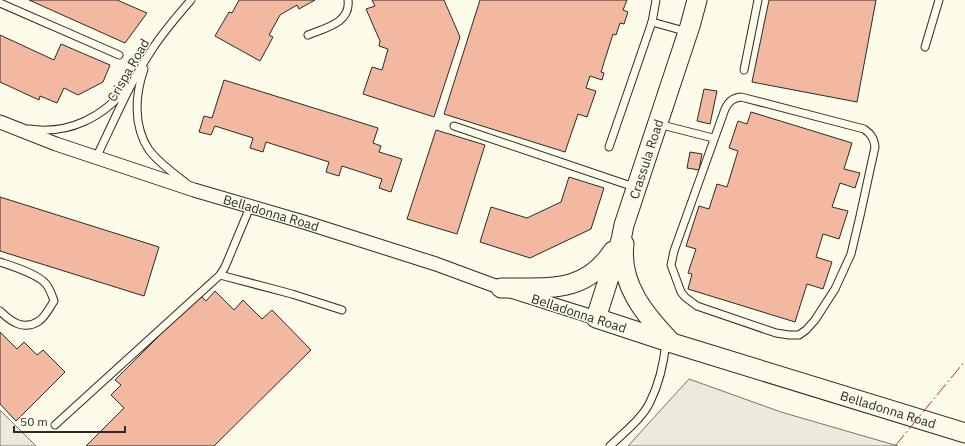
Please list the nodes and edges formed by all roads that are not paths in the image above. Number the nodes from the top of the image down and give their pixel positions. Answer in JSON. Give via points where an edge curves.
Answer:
{"nodes":[{"id":1,"x":191,"y":0,"type":"edge"},
{"id":2,"x":348,"y":0,"type":"edge"},
{"id":3,"x":656,"y":0,"type":"edge"},
{"id":4,"x":697,"y":0,"type":"edge"},
{"id":5,"x":758,"y":0,"type":"edge"},
{"id":6,"x":939,"y":0,"type":"edge"},
{"id":7,"x":0,"y":4,"type":"edge"},
{"id":8,"x":652,"y":22,"type":"junction"},
{"id":9,"x":688,"y":32,"type":"junction"},
{"id":10,"x":308,"y":35,"type":"dead end"},
{"id":11,"x":154,"y":47,"type":"junction"},
{"id":12,"x":925,"y":47,"type":"dead end"},
{"id":13,"x":119,"y":55,"type":"dead end"},
{"id":14,"x":142,"y":66,"type":"junction"},
{"id":15,"x":744,"y":70,"type":"dead end"},
{"id":16,"x":4,"y":123,"type":"edge"},
{"id":17,"x":658,"y":124,"type":"junction"},
{"id":18,"x":454,"y":126,"type":"dead end"},
{"id":19,"x":714,"y":138,"type":"junction"},
{"id":20,"x":609,"y":147,"type":"dead end"},
{"id":21,"x":96,"y":158,"type":"junction"},
{"id":22,"x":637,"y":188,"type":"junction"},
{"id":23,"x":194,"y":190,"type":"junction"},
{"id":24,"x":250,"y":207,"type":"junction"},
{"id":25,"x":623,"y":232,"type":"junction"},
{"id":26,"x":0,"y":262,"type":"edge"},
{"id":27,"x":220,"y":275,"type":"junction"},
{"id":28,"x":501,"y":288,"type":"junction"},
{"id":29,"x":342,"y":310,"type":"dead end"},
{"id":30,"x":0,"y":311,"type":"edge"},
{"id":31,"x":596,"y":318,"type":"junction"},
{"id":32,"x":669,"y":342,"type":"junction"},
{"id":33,"x":54,"y":425,"type":"dead end"},
{"id":34,"x":965,"y":433,"type":"edge"},
{"id":35,"x":610,"y":446,"type":"edge"}],
"edges":[{"from":1,"to":11,"type":"lane","name":"Crispa Road"},
{"from":2,"to":10,"type":"lane","via":[[347,13],[341,20]]},
{"from":3,"to":8,"type":"lane"},
{"from":4,"to":9,"type":"street","name":"Crassula Road"},
{"from":5,"to":15,"type":"lane"},
{"from":6,"to":12,"type":"lane"},
{"from":7,"to":13,"type":"lane"},
{"from":8,"to":9,"type":"lane"},
{"from":8,"to":20,"type":"lane"},
{"from":9,"to":17,"type":"street","name":"Crassula Road"},
{"from":11,"to":14,"type":"lane","name":"Crispa Road"},
{"from":11,"to":23,"type":"lane","name":"Belladonna Road","via":[[138,92],[137,116],[143,140],[166,168]]},
{"from":14,"to":16,"type":"lane","via":[[110,105],[83,123],[52,130],[35,130]]},
{"from":14,"to":21,"type":"lane","name":"Crispa Road"},
{"from":16,"to":21,"type":"street","name":"Belladonna Road"},
{"from":17,"to":19,"type":"lane"},
{"from":17,"to":22,"type":"street","name":"Crassula Road"},
{"from":18,"to":22,"type":"lane"},
{"from":19,"to":19,"type":"lane","via":[[728,102],[741,97],[864,129],[872,136],[875,147],[850,254],[835,290],[815,320],[799,335],[776,333],[703,309],[690,302],[681,292],[671,265]]},
{"from":21,"to":23,"type":"street","name":"Belladonna Road"},
{"from":22,"to":25,"type":"street","name":"Crassula Road"},
{"from":23,"to":24,"type":"street","name":"Belladonna Road"},
{"from":24,"to":27,"type":"lane"},
{"from":24,"to":28,"type":"street","name":"Belladonna Road","via":[[436,264]]},
{"from":25,"to":28,"type":"street","via":[[610,256],[599,269],[575,284],[554,288]]},
{"from":25,"to":31,"type":"street","name":"Crassula Road"},
{"from":25,"to":32,"type":"street","via":[[624,262],[632,292]]},
{"from":26,"to":30,"type":"lane","via":[[45,282],[54,301],[40,321],[27,326],[15,324]]},
{"from":27,"to":29,"type":"lane"},
{"from":27,"to":33,"type":"lane"},
{"from":28,"to":31,"type":"street","name":"Belladonna Road"},
{"from":31,"to":32,"type":"street","name":"Belladonna Road"},
{"from":32,"to":34,"type":"street","name":"Belladonna Road"},
{"from":32,"to":35,"type":"lane","via":[[650,403],[642,415]]}]}
